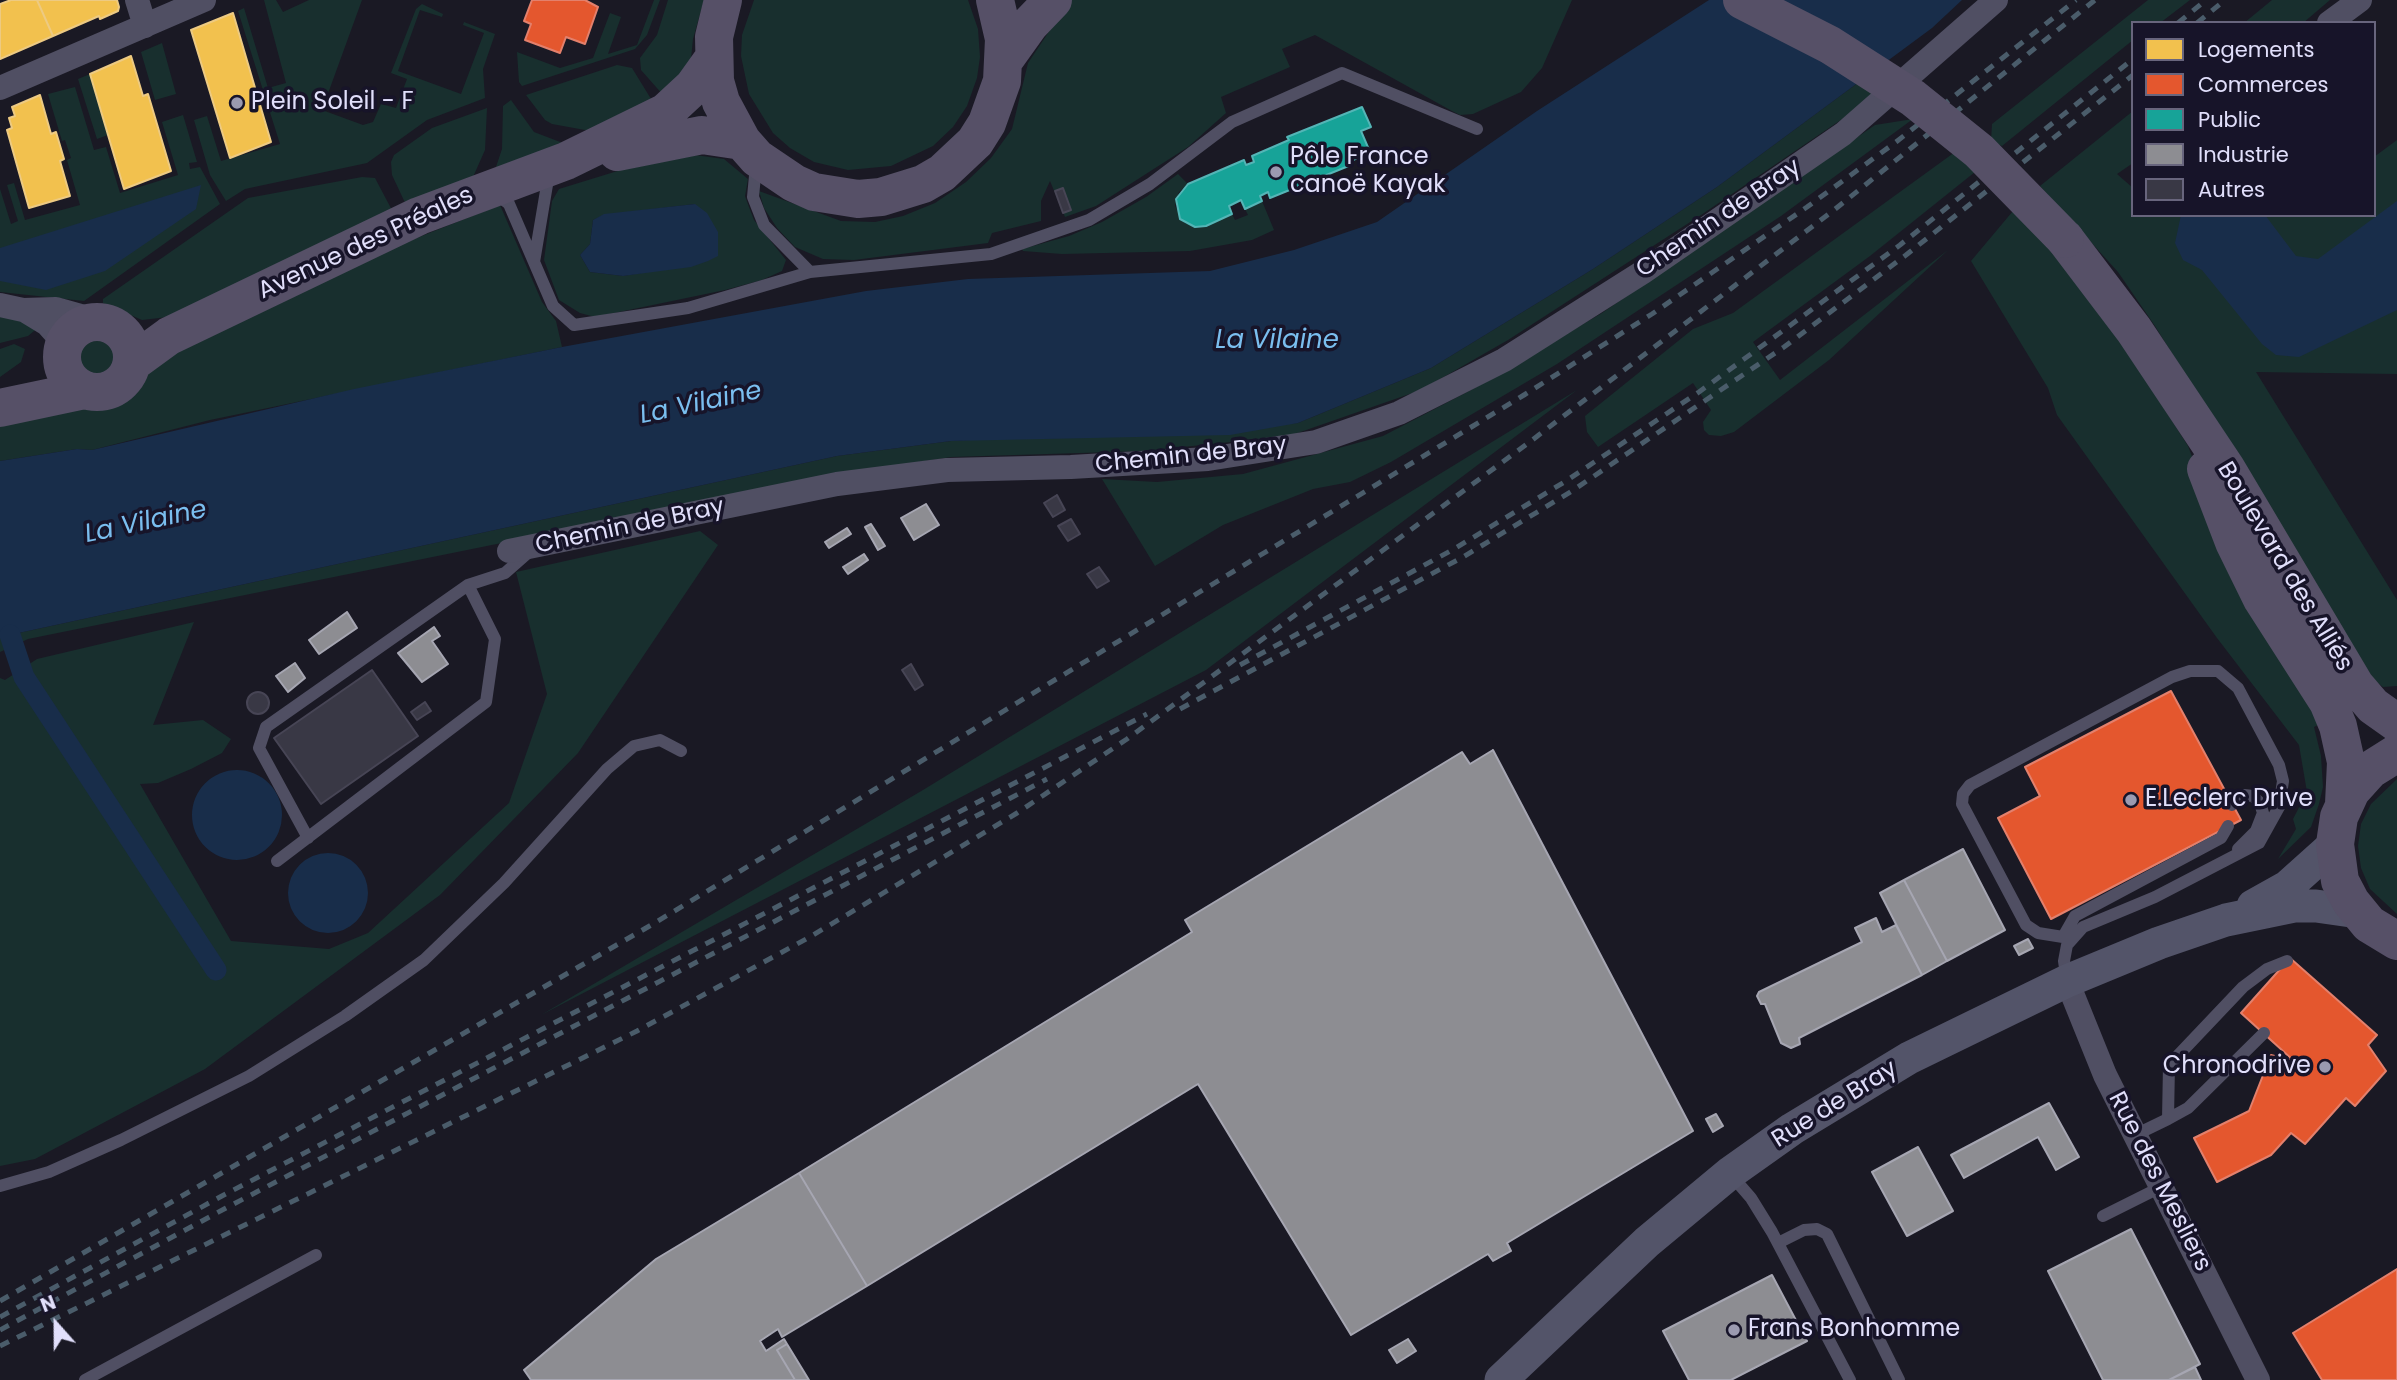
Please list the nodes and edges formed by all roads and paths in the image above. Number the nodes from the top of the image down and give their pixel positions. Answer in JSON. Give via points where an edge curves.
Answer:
{"nodes":[{"id":1,"x":137,"y":0,"type":"edge"},
{"id":2,"x":205,"y":0,"type":"edge"},
{"id":3,"x":723,"y":0,"type":"edge"},
{"id":4,"x":995,"y":0,"type":"edge"},
{"id":5,"x":1053,"y":0,"type":"edge"},
{"id":6,"x":1742,"y":0,"type":"edge"},
{"id":7,"x":1996,"y":0,"type":"edge"},
{"id":8,"x":2360,"y":0,"type":"edge"},
{"id":9,"x":2332,"y":21,"type":"edge"},
{"id":10,"x":145,"y":26,"type":"junction"},
{"id":11,"x":713,"y":59,"type":"junction"},
{"id":12,"x":1005,"y":59,"type":"junction"},
{"id":13,"x":0,"y":88,"type":"edge"},
{"id":14,"x":1477,"y":129,"type":"dead end"},
{"id":15,"x":750,"y":150,"type":"junction"},
{"id":16,"x":558,"y":164,"type":"junction"},
{"id":17,"x":488,"y":189,"type":"junction"},
{"id":18,"x":534,"y":262,"type":"junction"},
{"id":19,"x":810,"y":272,"type":"junction"},
{"id":20,"x":11,"y":308,"type":"edge"},
{"id":21,"x":119,"y":340,"type":"junction"},
{"id":22,"x":63,"y":351,"type":"junction"},
{"id":23,"x":85,"y":390,"type":"junction"},
{"id":24,"x":0,"y":400,"type":"edge"},
{"id":25,"x":2180,"y":403,"type":"junction"},
{"id":26,"x":0,"y":408,"type":"edge"},
{"id":27,"x":536,"y":546,"type":"junction"},
{"id":28,"x":509,"y":551,"type":"dead end"},
{"id":29,"x":468,"y":585,"type":"junction"},
{"id":30,"x":2397,"y":723,"type":"edge"},
{"id":31,"x":681,"y":751,"type":"dead end"},
{"id":32,"x":2397,"y":753,"type":"edge"},
{"id":33,"x":2344,"y":804,"type":"junction"},
{"id":34,"x":2232,"y":805,"type":"dead end"},
{"id":35,"x":2228,"y":826,"type":"dead end"},
{"id":36,"x":308,"y":838,"type":"junction"},
{"id":37,"x":2334,"y":845,"type":"junction"},
{"id":38,"x":2230,"y":856,"type":"junction"},
{"id":39,"x":277,"y":861,"type":"dead end"},
{"id":40,"x":2358,"y":912,"type":"junction"},
{"id":41,"x":2226,"y":920,"type":"junction"},
{"id":42,"x":2065,"y":941,"type":"junction"},
{"id":43,"x":2397,"y":941,"type":"edge"},
{"id":44,"x":2287,"y":961,"type":"dead end"},
{"id":45,"x":2067,"y":981,"type":"junction"},
{"id":46,"x":2264,"y":1034,"type":"dead end"},
{"id":47,"x":2168,"y":1119,"type":"junction"},
{"id":48,"x":2135,"y":1135,"type":"junction"},
{"id":49,"x":1730,"y":1173,"type":"junction"},
{"id":50,"x":0,"y":1186,"type":"edge"},
{"id":51,"x":2161,"y":1187,"type":"junction"},
{"id":52,"x":2103,"y":1216,"type":"dead end"},
{"id":53,"x":1778,"y":1243,"type":"junction"},
{"id":54,"x":316,"y":1255,"type":"dead end"},
{"id":55,"x":85,"y":1380,"type":"edge"},
{"id":56,"x":1501,"y":1380,"type":"edge"},
{"id":57,"x":1850,"y":1380,"type":"edge"},
{"id":58,"x":1899,"y":1380,"type":"edge"},
{"id":59,"x":2258,"y":1380,"type":"edge"}],
"edges":[{"from":1,"to":10,"type":"street"},
{"from":2,"to":10,"type":"street"},
{"from":3,"to":11,"type":"main road","via":[[713,37]]},
{"from":4,"to":12,"type":"main road"},
{"from":5,"to":12,"type":"main road"},
{"from":6,"to":25,"type":"main road","name":"Boulevard des Alliés","bridge":true,"via":[[1830,45],[1913,98],[1979,151],[2065,239],[2134,330]]},
{"from":7,"to":27,"type":"street","name":"Chemin de Bray","via":[[1843,134],[1787,173],[1504,360],[1399,413],[1316,442],[1208,459],[933,472],[837,484]]},
{"from":8,"to":9,"type":"street"},
{"from":10,"to":13,"type":"street"},
{"from":11,"to":15,"type":"main road","via":[[721,102]]},
{"from":11,"to":16,"type":"main road","name":"Avenue des Préales","via":[[666,111]]},
{"from":12,"to":15,"type":"main road","via":[[996,103],[975,142],[943,173],[923,184],[881,197],[836,197],[793,183]]},
{"from":14,"to":19,"type":"lane","via":[[1342,73],[1232,122],[1150,184],[1090,220],[991,254]]},
{"from":15,"to":16,"type":"main road","name":"Avenue des Préales","via":[[702,135]]},
{"from":15,"to":19,"type":"lane","via":[[753,197],[764,225]]},
{"from":16,"to":17,"type":"main road","name":"Avenue des Préales"},
{"from":16,"to":18,"type":"lane"},
{"from":17,"to":18,"type":"lane","via":[[509,204]]},
{"from":17,"to":21,"type":"main road","name":"Avenue des Préales","via":[[419,216],[169,336]]},
{"from":18,"to":19,"type":"lane","via":[[553,306],[574,325],[688,308]]},
{"from":20,"to":21,"type":"street","via":[[56,309]]},
{"from":20,"to":22,"type":"street","via":[[47,324]]},
{"from":21,"to":22,"type":"main road","via":[[85,323],[72,331]]},
{"from":21,"to":23,"type":"main road","via":[[126,377],[100,392]]},
{"from":22,"to":23,"type":"main road","via":[[65,373]]},
{"from":22,"to":24,"type":"main road","via":[[32,384]]},
{"from":23,"to":26,"type":"main road"},
{"from":25,"to":30,"type":"main road","name":"Boulevard des Alliés","via":[[2226,468],[2355,685]]},
{"from":25,"to":33,"type":"main road","name":"Boulevard des Alliés","via":[[2249,573],[2338,726],[2346,762]]},
{"from":27,"to":28,"type":"street","name":"Chemin de Bray"},
{"from":27,"to":29,"type":"lane","via":[[505,573]]},
{"from":29,"to":36,"type":"lane","via":[[495,639],[486,702]]},
{"from":29,"to":36,"type":"lane","via":[[266,727],[259,748]]},
{"from":31,"to":50,"type":"lane","via":[[660,740],[634,746],[425,960],[345,1016],[249,1076],[121,1140],[48,1172]]},
{"from":32,"to":33,"type":"main road","via":[[2365,775]]},
{"from":33,"to":37,"type":"main road"},
{"from":34,"to":38,"type":"lane","via":[[2244,795],[2253,796],[2263,813],[2256,831]]},
{"from":35,"to":42,"type":"lane","via":[[2221,838],[2075,916]]},
{"from":36,"to":39,"type":"lane"},
{"from":37,"to":40,"type":"main road","via":[[2340,881]]},
{"from":37,"to":41,"type":"street","name":"Rue de Bray","via":[[2287,887]]},
{"from":38,"to":42,"type":"lane","via":[[2155,897],[2082,927]]},
{"from":38,"to":42,"type":"lane","via":[[2259,843],[2279,807],[2283,780],[2238,688],[2218,671],[2190,671],[1980,780],[1963,794],[1962,804],[2026,925]]},
{"from":40,"to":41,"type":"street","name":"Rue de Bray","via":[[2294,906]]},
{"from":40,"to":43,"type":"main road"},
{"from":41,"to":45,"type":"street","name":"Rue de Bray"},
{"from":42,"to":45,"type":"lane"},
{"from":44,"to":47,"type":"lane","via":[[2243,987],[2169,1065]]},
{"from":45,"to":48,"type":"street","name":"Rue des Mesliers"},
{"from":45,"to":49,"type":"street","name":"Rue de Bray","via":[[1897,1065]]},
{"from":46,"to":47,"type":"lane","via":[[2188,1108]]},
{"from":47,"to":48,"type":"lane"},
{"from":48,"to":51,"type":"street","name":"Rue des Mesliers"},
{"from":49,"to":53,"type":"lane"},
{"from":49,"to":56,"type":"street","name":"Rue de Bray","via":[[1647,1242]]},
{"from":51,"to":52,"type":"lane"},
{"from":51,"to":59,"type":"street","name":"Rue des Mesliers"},
{"from":53,"to":57,"type":"lane"},
{"from":53,"to":58,"type":"lane","via":[[1804,1230],[1827,1234]]},
{"from":54,"to":55,"type":"lane"}]}
